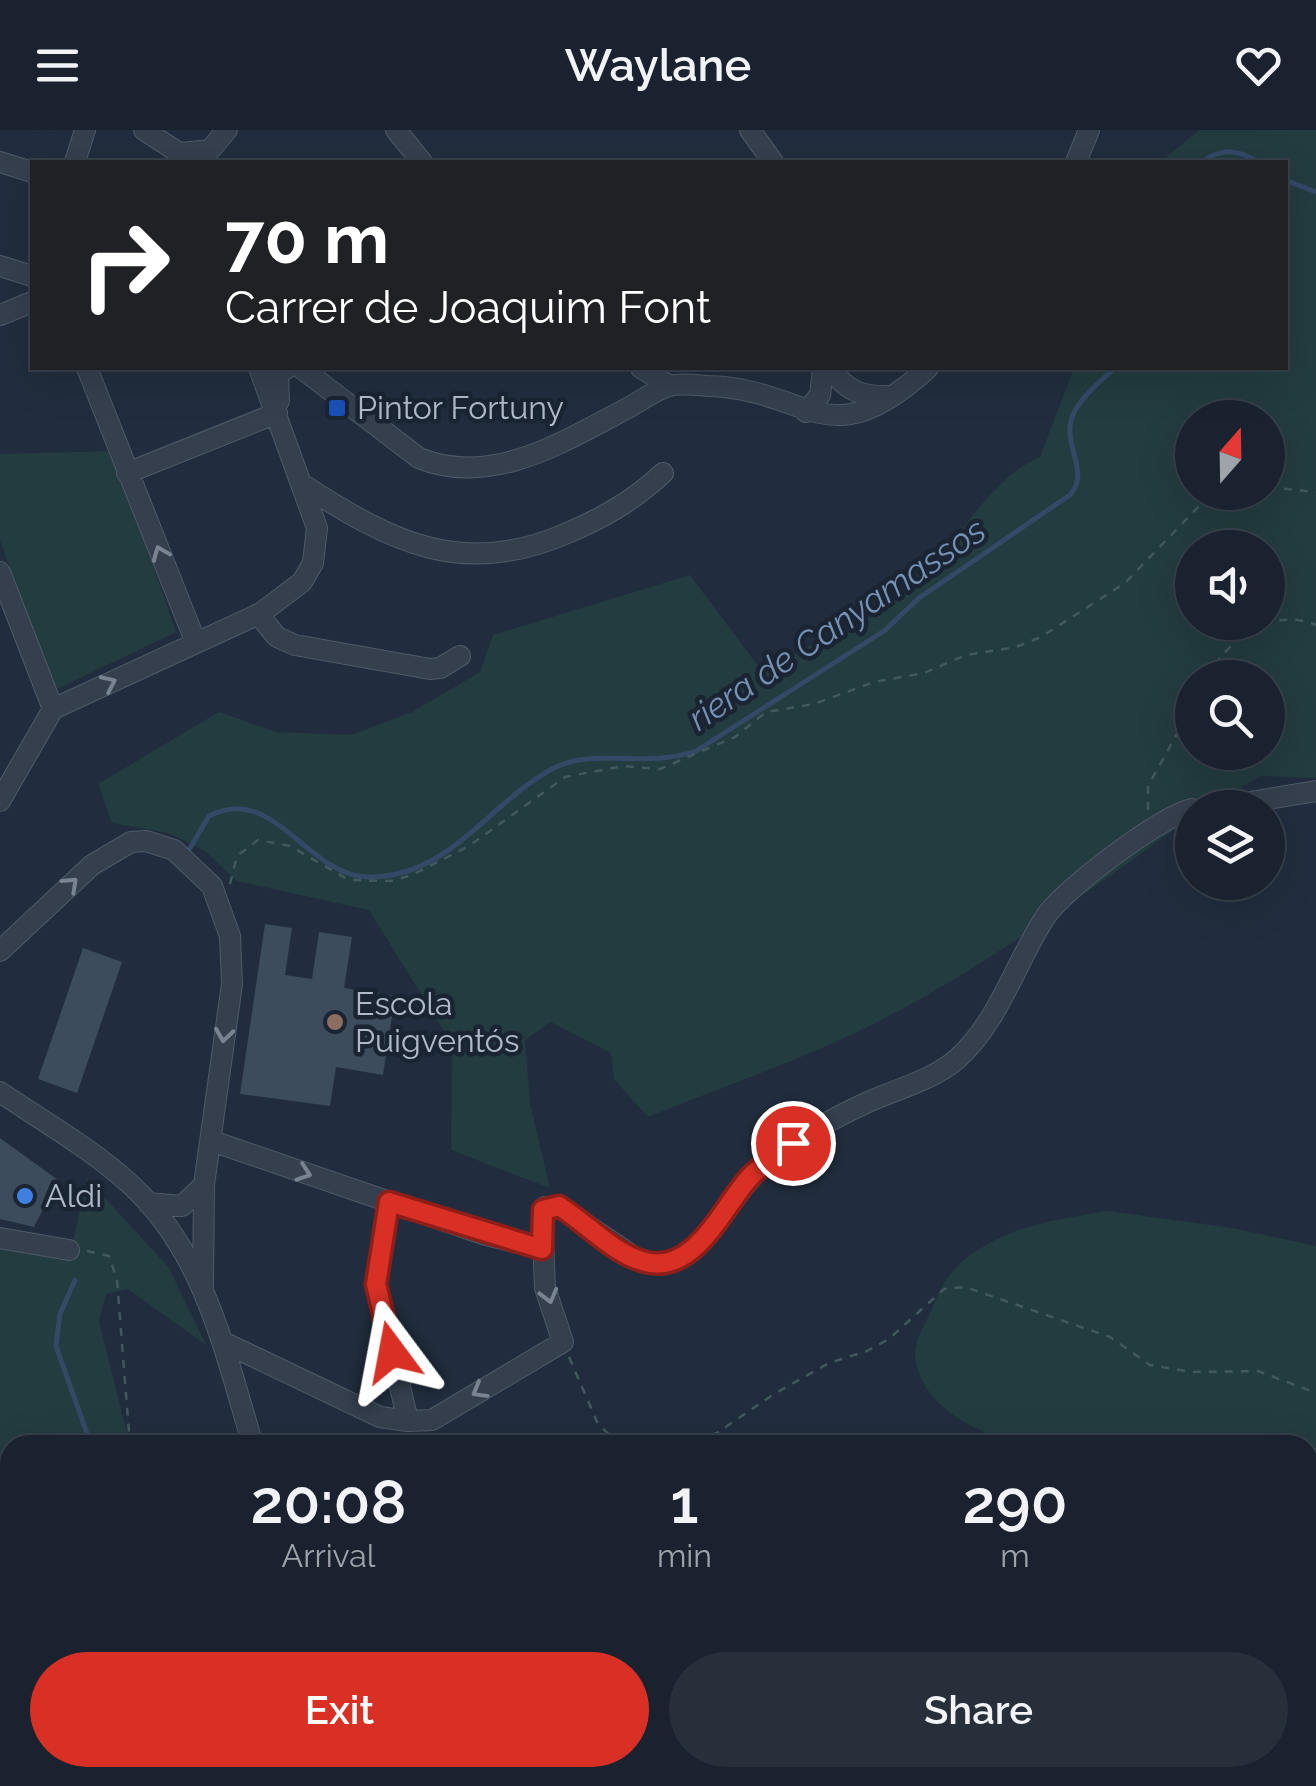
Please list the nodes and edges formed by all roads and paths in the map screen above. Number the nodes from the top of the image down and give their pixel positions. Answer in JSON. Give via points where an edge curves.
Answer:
{"nodes":[{"id":1,"x":85,"y":130,"type":"edge"},
{"id":2,"x":144,"y":130,"type":"edge"},
{"id":3,"x":396,"y":130,"type":"edge"},
{"id":4,"x":750,"y":130,"type":"edge"},
{"id":5,"x":1089,"y":130,"type":"edge"},
{"id":6,"x":219,"y":146,"type":"edge"},
{"id":7,"x":188,"y":158,"type":"edge"},
{"id":8,"x":76,"y":160,"type":"edge"},
{"id":9,"x":420,"y":160,"type":"edge"},
{"id":10,"x":772,"y":160,"type":"edge"},
{"id":11,"x":1077,"y":160,"type":"edge"},
{"id":12,"x":0,"y":162,"type":"edge"},
{"id":13,"x":30,"y":171,"type":"edge"},
{"id":14,"x":0,"y":266,"type":"edge"},
{"id":15,"x":30,"y":275,"type":"edge"},
{"id":16,"x":30,"y":303,"type":"edge"},
{"id":17,"x":0,"y":315,"type":"edge"},
{"id":18,"x":88,"y":370,"type":"edge"},
{"id":19,"x":260,"y":370,"type":"edge"},
{"id":20,"x":284,"y":370,"type":"edge"},
{"id":21,"x":304,"y":370,"type":"edge"},
{"id":22,"x":644,"y":370,"type":"edge"},
{"id":23,"x":823,"y":370,"type":"edge"},
{"id":24,"x":834,"y":370,"type":"edge"},
{"id":25,"x":926,"y":370,"type":"edge"},
{"id":26,"x":670,"y":386,"type":"junction"},
{"id":27,"x":893,"y":396,"type":"junction"},
{"id":28,"x":806,"y":412,"type":"junction"},
{"id":29,"x":278,"y":418,"type":"junction"},
{"id":30,"x":128,"y":473,"type":"junction"},
{"id":31,"x":663,"y":473,"type":"dead end"},
{"id":32,"x":304,"y":486,"type":"junction"},
{"id":33,"x":1285,"y":489,"type":"edge"},
{"id":34,"x":1316,"y":492,"type":"edge"},
{"id":35,"x":1195,"y":510,"type":"edge"},
{"id":36,"x":0,"y":572,"type":"edge"},
{"id":37,"x":258,"y":614,"type":"junction"},
{"id":38,"x":1316,"y":625,"type":"edge"},
{"id":39,"x":196,"y":643,"type":"junction"},
{"id":40,"x":460,"y":656,"type":"dead end"},
{"id":41,"x":1219,"y":660,"type":"edge"},
{"id":42,"x":53,"y":709,"type":"junction"},
{"id":43,"x":1175,"y":738,"type":"edge"},
{"id":44,"x":1316,"y":791,"type":"edge"},
{"id":45,"x":1285,"y":796,"type":"edge"},
{"id":46,"x":0,"y":800,"type":"edge"},
{"id":47,"x":1175,"y":816,"type":"edge"},
{"id":48,"x":1160,"y":822,"type":"junction"},
{"id":49,"x":221,"y":903,"type":"junction"},
{"id":50,"x":0,"y":952,"type":"edge"},
{"id":51,"x":0,"y":1092,"type":"edge"},
{"id":52,"x":212,"y":1142,"type":"junction"},
{"id":53,"x":204,"y":1185,"type":"junction"},
{"id":54,"x":148,"y":1202,"type":"junction"},
{"id":55,"x":389,"y":1202,"type":"junction"},
{"id":56,"x":0,"y":1238,"type":"edge"},
{"id":57,"x":542,"y":1249,"type":"junction"},
{"id":58,"x":70,"y":1250,"type":"joint"},
{"id":59,"x":203,"y":1288,"type":"junction"},
{"id":60,"x":223,"y":1342,"type":"junction"},
{"id":61,"x":563,"y":1342,"type":"junction"},
{"id":62,"x":1316,"y":1394,"type":"edge"},
{"id":63,"x":408,"y":1422,"type":"junction"},
{"id":64,"x":718,"y":1433,"type":"joint"},
{"id":65,"x":129,"y":1435,"type":"edge"},
{"id":66,"x":250,"y":1435,"type":"edge"},
{"id":67,"x":610,"y":1435,"type":"edge"},
{"id":68,"x":712,"y":1435,"type":"edge"}],
"edges":[{"from":1,"to":8,"type":"street"},
{"from":2,"to":7,"type":"street"},
{"from":3,"to":9,"type":"street"},
{"from":4,"to":10,"type":"street"},
{"from":5,"to":11,"type":"street"},
{"from":6,"to":7,"type":"street"},
{"from":12,"to":13,"type":"street"},
{"from":14,"to":15,"type":"street"},
{"from":16,"to":17,"type":"street"},
{"from":18,"to":30,"type":"street"},
{"from":19,"to":29,"type":"street"},
{"from":20,"to":29,"type":"street","via":[[278,374]]},
{"from":21,"to":26,"type":"street","via":[[399,446],[456,470],[520,459]]},
{"from":22,"to":26,"type":"street"},
{"from":23,"to":28,"type":"street","via":[[820,395]]},
{"from":24,"to":27,"type":"street","via":[[852,390]]},
{"from":25,"to":27,"type":"street"},
{"from":26,"to":28,"type":"street","via":[[736,389]]},
{"from":27,"to":28,"type":"street","via":[[852,414]]},
{"from":29,"to":30,"type":"street"},
{"from":29,"to":32,"type":"street"},
{"from":39,"to":30,"type":"street","one_way":true},
{"from":31,"to":32,"type":"street","via":[[617,511],[586,526],[488,555],[428,549],[389,536]]},
{"from":32,"to":37,"type":"street","via":[[317,528],[313,563],[302,582]]},
{"from":33,"to":34,"type":"path"},
{"from":35,"to":49,"type":"path","via":[[1125,583],[1041,637],[766,712],[734,738],[660,769],[623,766],[566,776],[469,846],[390,881],[349,880],[290,846],[258,840],[237,856]]},
{"from":36,"to":42,"type":"street"},
{"from":37,"to":39,"type":"street"},
{"from":37,"to":40,"type":"street","via":[[277,637],[294,645],[430,669]]},
{"from":38,"to":41,"type":"path","via":[[1268,623],[1233,640]]},
{"from":42,"to":39,"type":"street","one_way":true},
{"from":42,"to":46,"type":"street"},
{"from":43,"to":48,"type":"path","via":[[1148,786],[1146,808]]},
{"from":44,"to":45,"type":"street"},
{"from":47,"to":48,"type":"street"},
{"from":48,"to":57,"type":"street","via":[[1049,912],[957,1059],[793,1143],[752,1174],[717,1224],[680,1257],[653,1264],[638,1260],[551,1205],[542,1214]]},
{"from":50,"to":49,"type":"street","one_way":true,"via":[[92,865],[131,842],[174,850]]},
{"from":49,"to":52,"type":"street","one_way":true,"via":[[232,984]]},
{"from":51,"to":54,"type":"street","via":[[100,1159]]},
{"from":52,"to":53,"type":"street"},
{"from":52,"to":55,"type":"street","one_way":true},
{"from":53,"to":54,"type":"street","via":[[182,1206]]},
{"from":53,"to":59,"type":"street"},
{"from":54,"to":59,"type":"street"},
{"from":55,"to":57,"type":"street"},
{"from":55,"to":63,"type":"street","via":[[376,1284]]},
{"from":56,"to":58,"type":"street"},
{"from":57,"to":61,"type":"street","one_way":true,"via":[[545,1288]]},
{"from":58,"to":65,"type":"path","via":[[109,1256]]},
{"from":59,"to":60,"type":"street"},
{"from":60,"to":63,"type":"street","via":[[380,1416]]},
{"from":60,"to":66,"type":"street"},
{"from":61,"to":63,"type":"street","one_way":true,"via":[[432,1420]]},
{"from":61,"to":67,"type":"path","via":[[598,1424]]},
{"from":62,"to":64,"type":"path","via":[[1258,1371],[1150,1365],[1110,1337],[965,1286],[944,1289],[889,1339],[830,1363]]},
{"from":64,"to":68,"type":"path"}]}
